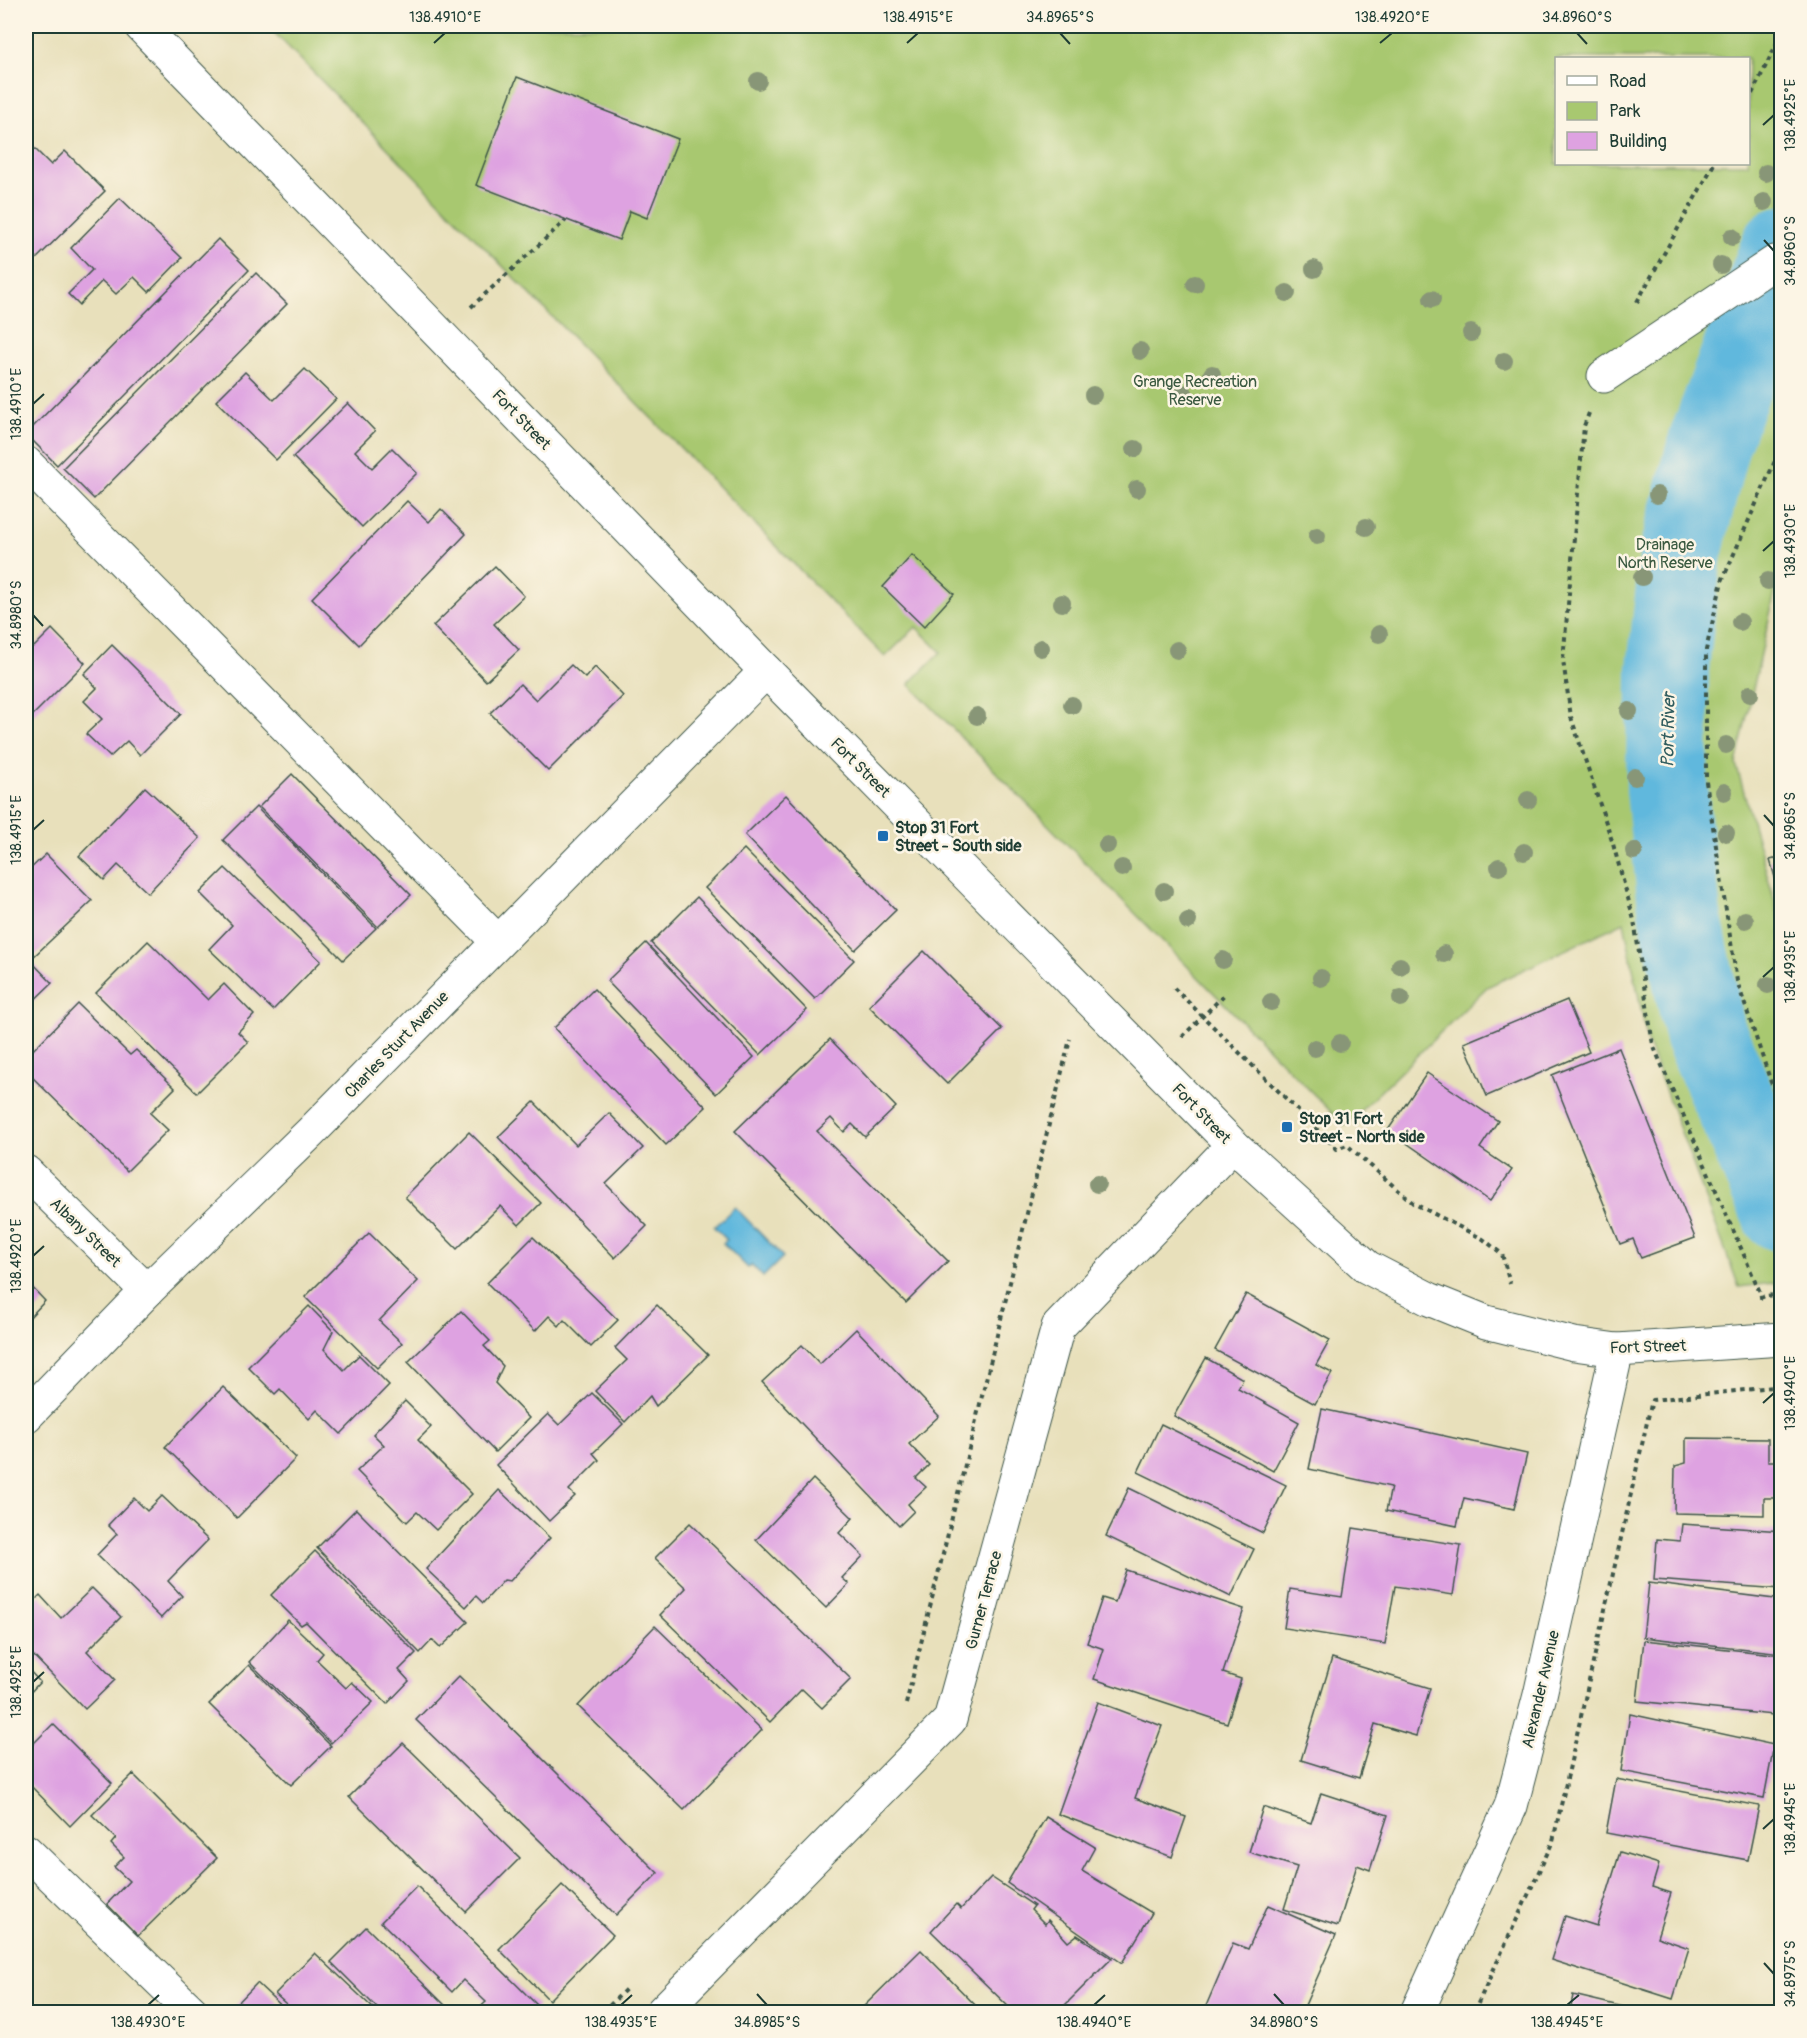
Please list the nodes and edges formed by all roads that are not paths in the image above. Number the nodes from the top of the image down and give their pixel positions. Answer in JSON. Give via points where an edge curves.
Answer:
{"nodes":[{"id":1,"x":141,"y":26,"type":"edge"},
{"id":2,"x":1775,"y":262,"type":"dead end"},
{"id":3,"x":1604,"y":376,"type":"road end"},
{"id":4,"x":26,"y":463,"type":"edge"},
{"id":5,"x":766,"y":671,"type":"junction"},
{"id":6,"x":497,"y":941,"type":"junction"},
{"id":7,"x":1233,"y":1145,"type":"junction"},
{"id":8,"x":26,"y":1172,"type":"edge"},
{"id":9,"x":147,"y":1291,"type":"junction"},
{"id":10,"x":1782,"y":1339,"type":"edge"},
{"id":11,"x":1617,"y":1350,"type":"junction"},
{"id":12,"x":26,"y":1416,"type":"edge"},
{"id":13,"x":26,"y":1851,"type":"edge"},
{"id":14,"x":192,"y":2013,"type":"edge"},
{"id":15,"x":662,"y":2013,"type":"edge"},
{"id":16,"x":1417,"y":2013,"type":"edge"}],
"edges":[{"from":1,"to":5,"type":"street","name":"Fort Street"},
{"from":2,"to":3,"type":"street"},
{"from":4,"to":6,"type":"street"},
{"from":5,"to":6,"type":"street","name":"Charles Sturt Avenue"},
{"from":5,"to":7,"type":"street","name":"Fort Street"},
{"from":6,"to":9,"type":"street","name":"Charles Sturt Avenue"},
{"from":7,"to":11,"type":"street","name":"Fort Street","via":[[1367,1267],[1429,1299],[1486,1322],[1574,1344]]},
{"from":7,"to":15,"type":"street","name":"Gurner Terrace","via":[[1058,1327],[950,1720]]},
{"from":8,"to":9,"type":"street","name":"Albany Street"},
{"from":9,"to":12,"type":"street","name":"Charles Sturt Avenue"},
{"from":10,"to":11,"type":"street","name":"Fort Street"},
{"from":11,"to":16,"type":"street","name":"Alexander Avenue","via":[[1540,1695],[1511,1806]]},
{"from":13,"to":14,"type":"street"}]}
